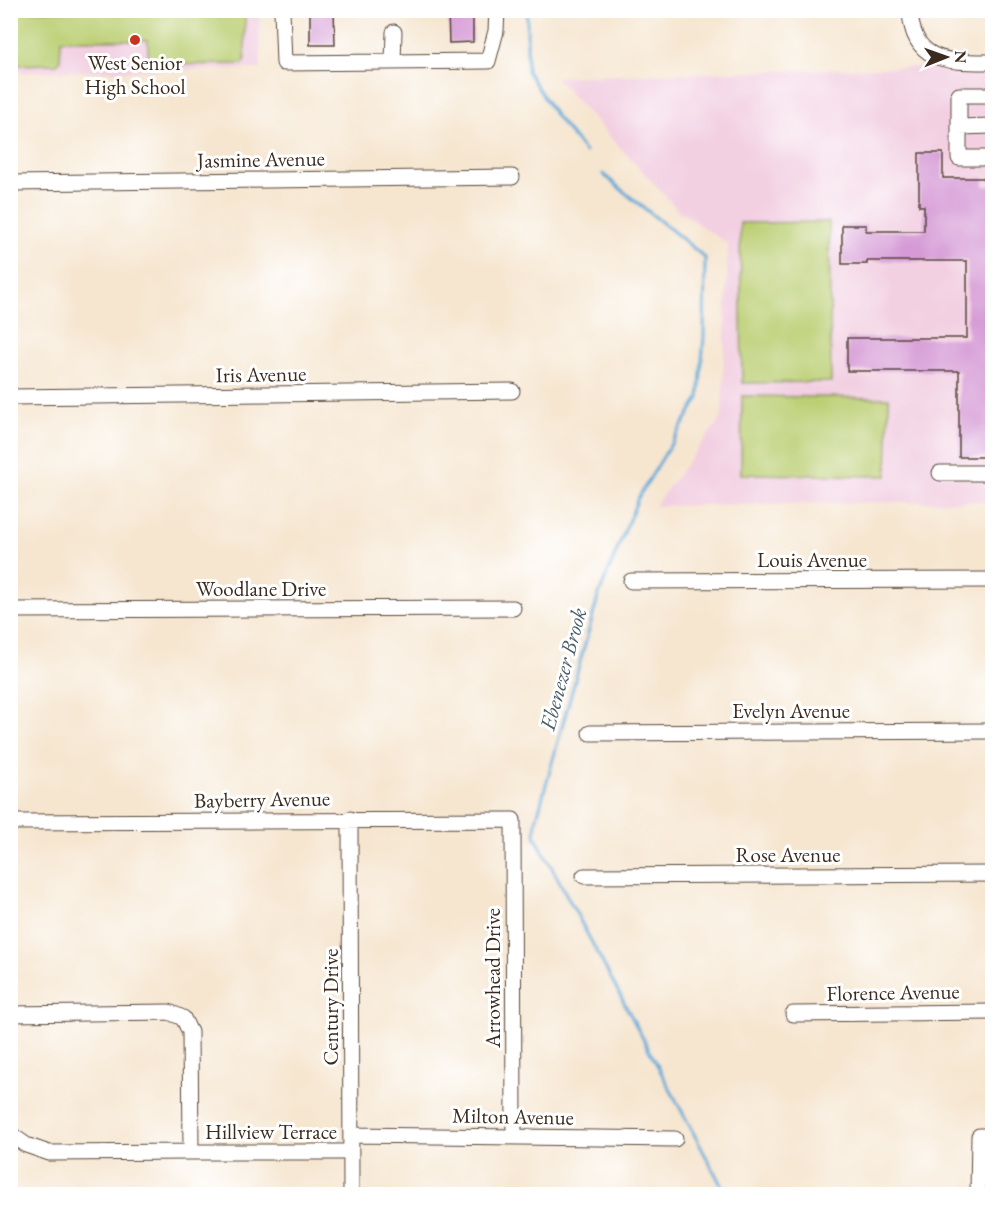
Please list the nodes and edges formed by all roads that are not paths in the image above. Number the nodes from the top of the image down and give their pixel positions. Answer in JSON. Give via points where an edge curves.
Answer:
{"nodes":[{"id":1,"x":282,"y":10,"type":"edge"},
{"id":2,"x":497,"y":10,"type":"edge"},
{"id":3,"x":910,"y":10,"type":"edge"},
{"id":4,"x":394,"y":32,"type":"dead end"},
{"id":5,"x":393,"y":62,"type":"junction"},
{"id":6,"x":993,"y":62,"type":"edge"},
{"id":7,"x":993,"y":95,"type":"edge"},
{"id":8,"x":993,"y":126,"type":"edge"},
{"id":9,"x":959,"y":127,"type":"junction"},
{"id":10,"x":993,"y":158,"type":"edge"},
{"id":11,"x":513,"y":177,"type":"dead end"},
{"id":12,"x":10,"y":183,"type":"edge"},
{"id":13,"x":512,"y":391,"type":"dead end"},
{"id":14,"x":10,"y":397,"type":"edge"},
{"id":15,"x":940,"y":473,"type":"dead end"},
{"id":16,"x":993,"y":473,"type":"edge"},
{"id":17,"x":993,"y":580,"type":"edge"},
{"id":18,"x":631,"y":581,"type":"dead end"},
{"id":19,"x":513,"y":608,"type":"dead end"},
{"id":20,"x":10,"y":610,"type":"edge"},
{"id":21,"x":993,"y":731,"type":"edge"},
{"id":22,"x":590,"y":733,"type":"dead end"},
{"id":23,"x":350,"y":819,"type":"junction"},
{"id":24,"x":513,"y":820,"type":"joint"},
{"id":25,"x":10,"y":822,"type":"edge"},
{"id":26,"x":993,"y":874,"type":"edge"},
{"id":27,"x":584,"y":876,"type":"dead end"},
{"id":28,"x":993,"y":1012,"type":"edge"},
{"id":29,"x":10,"y":1014,"type":"edge"},
{"id":30,"x":793,"y":1014,"type":"dead end"},
{"id":31,"x":10,"y":1134,"type":"edge"},
{"id":32,"x":351,"y":1136,"type":"junction"},
{"id":33,"x":986,"y":1136,"type":"edge"},
{"id":34,"x":514,"y":1137,"type":"junction"},
{"id":35,"x":675,"y":1139,"type":"dead end"},
{"id":36,"x":191,"y":1152,"type":"junction"},
{"id":37,"x":351,"y":1152,"type":"junction"},
{"id":38,"x":351,"y":1194,"type":"edge"},
{"id":39,"x":978,"y":1194,"type":"edge"}],
"edges":[{"from":1,"to":5,"type":"street","via":[[284,63]]},
{"from":2,"to":5,"type":"street","via":[[488,61]]},
{"from":3,"to":6,"type":"street","via":[[913,33],[925,51],[948,61]]},
{"from":4,"to":5,"type":"street"},
{"from":7,"to":9,"type":"street","via":[[959,95]]},
{"from":8,"to":9,"type":"street"},
{"from":9,"to":10,"type":"street","via":[[959,158]]},
{"from":11,"to":12,"type":"street","name":"Jasmine Avenue"},
{"from":13,"to":14,"type":"street","name":"Iris Avenue"},
{"from":15,"to":16,"type":"street"},
{"from":17,"to":18,"type":"street","name":"Louis Avenue"},
{"from":19,"to":20,"type":"street","name":"Woodlane Drive"},
{"from":21,"to":22,"type":"street","name":"Evelyn Avenue"},
{"from":23,"to":24,"type":"street","name":"Bayberry Avenue"},
{"from":23,"to":25,"type":"street","name":"Bayberry Avenue"},
{"from":23,"to":32,"type":"street","name":"Century Drive"},
{"from":24,"to":34,"type":"street","name":"Arrowhead Drive"},
{"from":26,"to":27,"type":"street","name":"Rose Avenue"},
{"from":28,"to":30,"type":"street","name":"Florence Avenue"},
{"from":29,"to":36,"type":"street","name":"Hillview Terrace","via":[[169,1012],[183,1018],[190,1032]]},
{"from":31,"to":36,"type":"street","name":"Hillview Terrace","via":[[49,1153]]},
{"from":32,"to":34,"type":"street","name":"Milton Avenue"},
{"from":32,"to":37,"type":"street","name":"Century Drive"},
{"from":33,"to":39,"type":"street"},
{"from":34,"to":35,"type":"street","name":"Milton Avenue"},
{"from":36,"to":37,"type":"street","name":"Hillview Terrace"},
{"from":37,"to":38,"type":"street","name":"Century Drive"}]}
